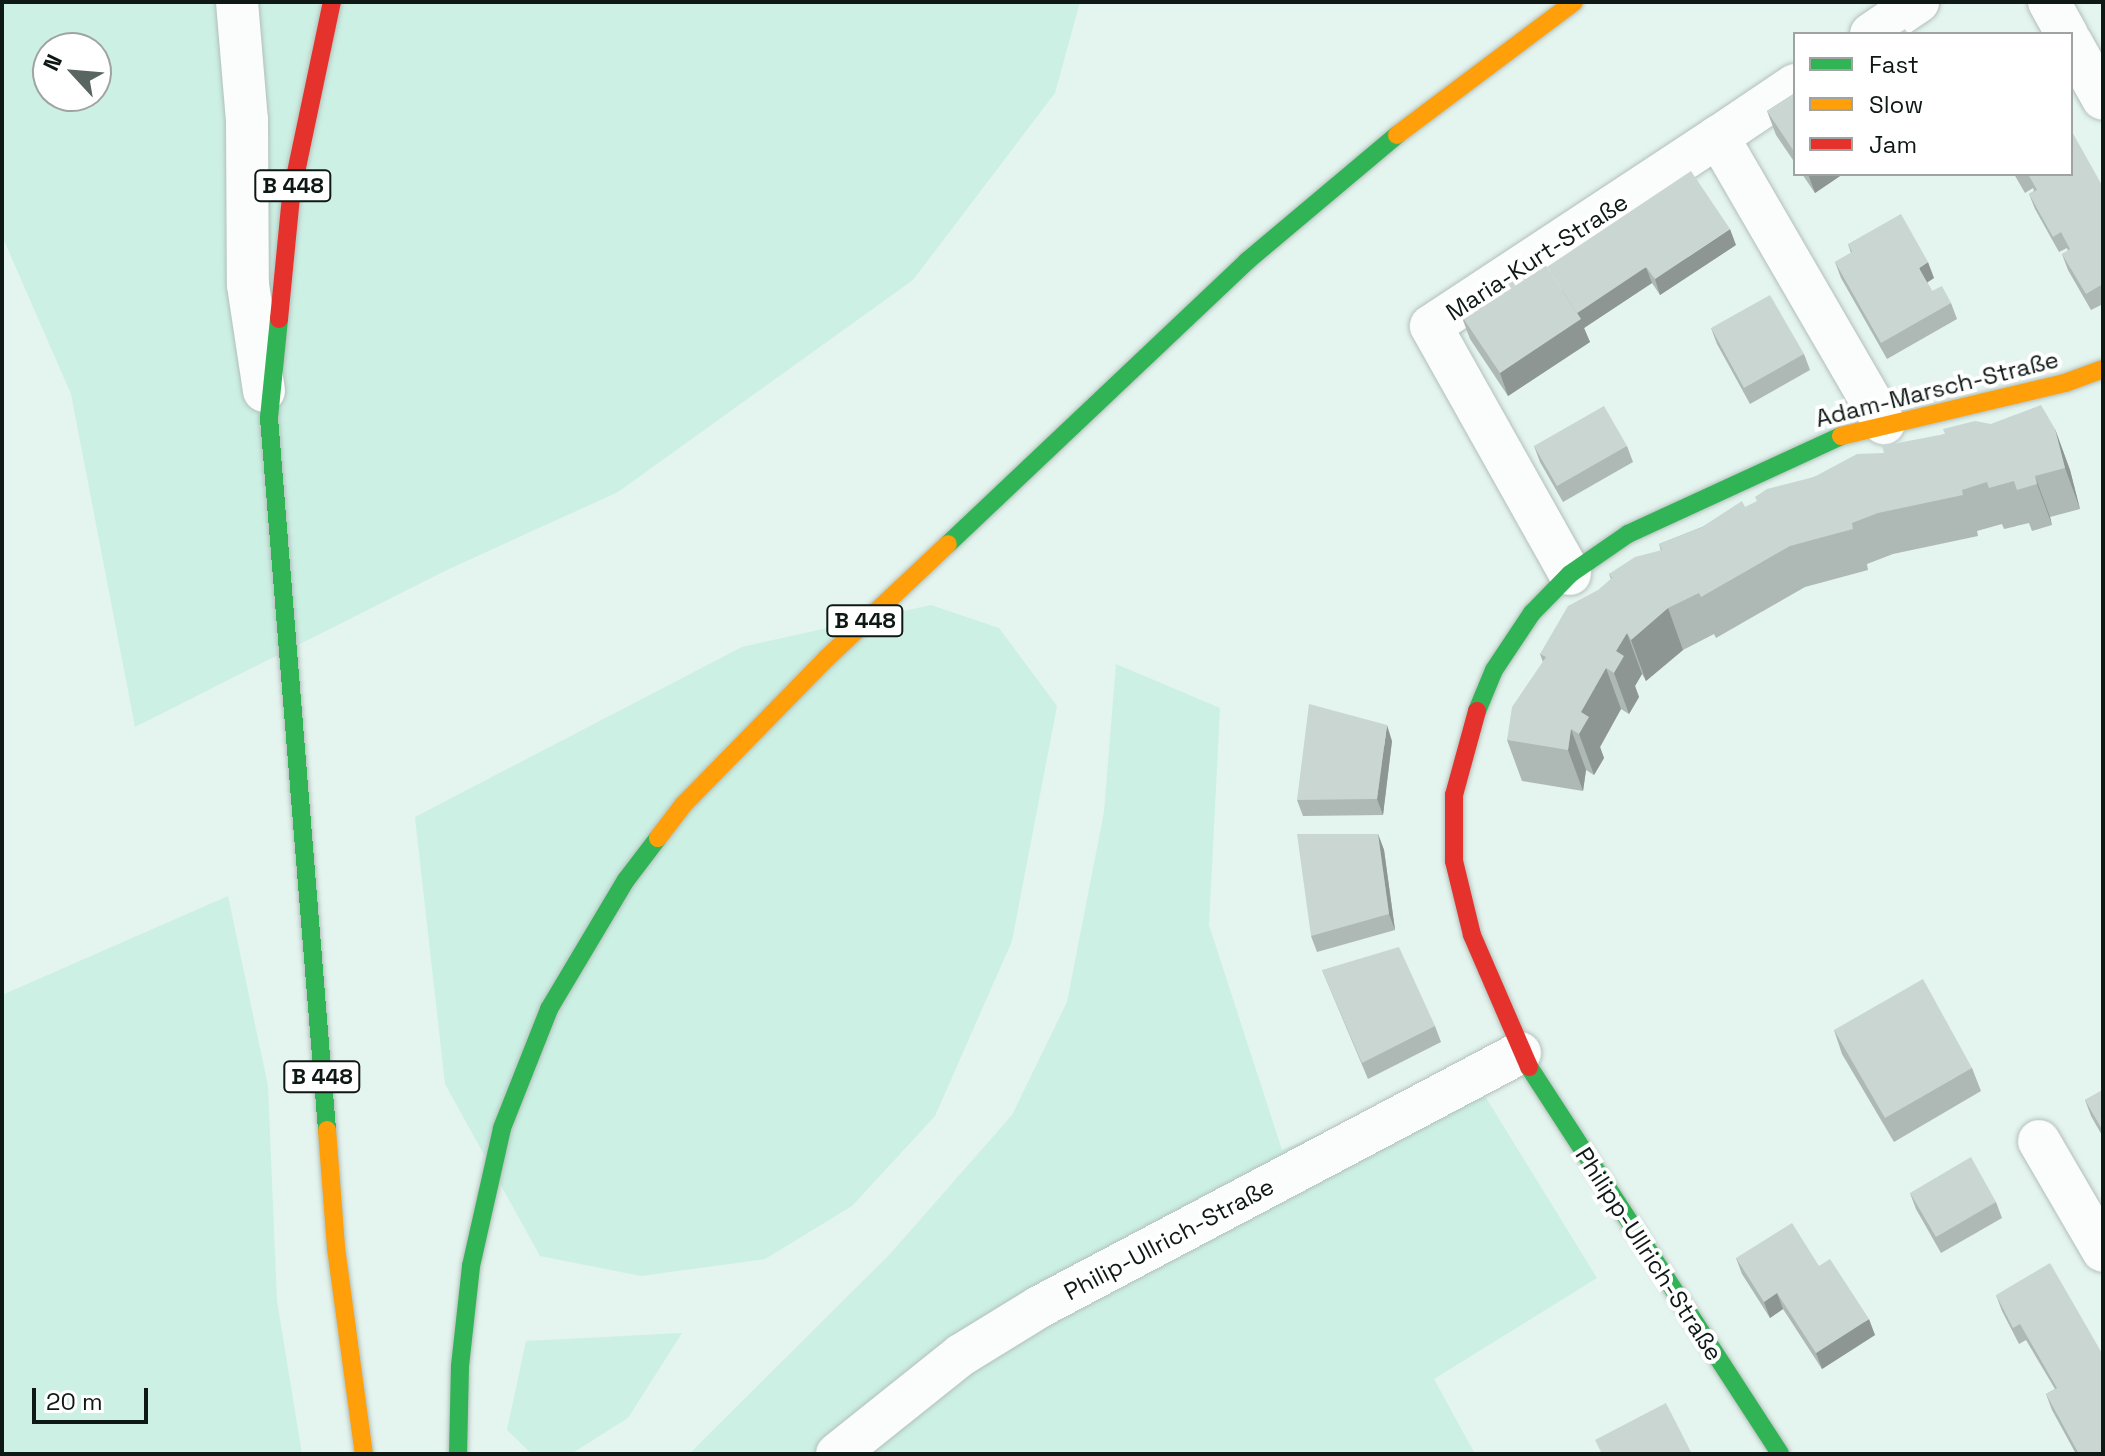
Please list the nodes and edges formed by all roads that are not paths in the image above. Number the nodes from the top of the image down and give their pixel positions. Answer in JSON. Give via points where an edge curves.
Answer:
{"nodes":[{"id":1,"x":237,"y":2,"type":"edge"},
{"id":2,"x":332,"y":2,"type":"edge"},
{"id":3,"x":1574,"y":2,"type":"edge"},
{"id":4,"x":1918,"y":2,"type":"edge"},
{"id":5,"x":2049,"y":2,"type":"edge"},
{"id":6,"x":1874,"y":32,"type":"edge"},
{"id":7,"x":2066,"y":32,"type":"edge"},
{"id":8,"x":2073,"y":46,"type":"edge"},
{"id":9,"x":1793,"y":86,"type":"edge"},
{"id":10,"x":2103,"y":99,"type":"edge"},
{"id":11,"x":1718,"y":137,"type":"junction"},
{"id":12,"x":2103,"y":369,"type":"edge"},
{"id":13,"x":269,"y":418,"type":"junction"},
{"id":14,"x":1884,"y":423,"type":"junction"},
{"id":15,"x":1570,"y":574,"type":"junction"},
{"id":16,"x":1520,"y":1053,"type":"junction"},
{"id":17,"x":2039,"y":1141,"type":"dead end"},
{"id":18,"x":2103,"y":1251,"type":"edge"},
{"id":19,"x":364,"y":1454,"type":"edge"},
{"id":20,"x":458,"y":1454,"type":"edge"},
{"id":21,"x":837,"y":1454,"type":"edge"},
{"id":22,"x":1780,"y":1454,"type":"edge"}],
"edges":[{"from":1,"to":13,"type":"street","via":[[247,120],[248,285]]},
{"from":2,"to":13,"type":"main road","number":"B 448","via":[[291,196]]},
{"from":3,"to":20,"type":"main road","number":"B 448","via":[[1407,127],[1235,272],[817,668],[684,804],[635,867],[549,1009],[502,1128],[471,1266],[460,1366]]},
{"from":4,"to":6,"type":"street"},
{"from":5,"to":7,"type":"street"},
{"from":8,"to":10,"type":"street"},
{"from":9,"to":11,"type":"street","name":"Maria-Kurt-Straße"},
{"from":11,"to":14,"type":"street"},
{"from":11,"to":15,"type":"street","name":"Maria-Kurt-Straße","via":[[1431,326]]},
{"from":12,"to":14,"type":"main road","name":"Adam-Marsch-Straße","via":[[2065,383]]},
{"from":13,"to":19,"type":"main road","number":"B 448","via":[[336,1248]]},
{"from":14,"to":15,"type":"main road","name":"Adam-Marsch-Straße","via":[[1813,445],[1684,503]]},
{"from":15,"to":16,"type":"main road","name":"Adam-Marsch-Straße","via":[[1532,613],[1494,670],[1469,729],[1454,795],[1454,861],[1472,935]]},
{"from":16,"to":21,"type":"street","name":"Philip-Ullrich-Straße","via":[[1039,1307],[961,1355]]},
{"from":16,"to":22,"type":"main road","name":"Philipp-Ullrich-Straße"},
{"from":17,"to":18,"type":"street"}]}
